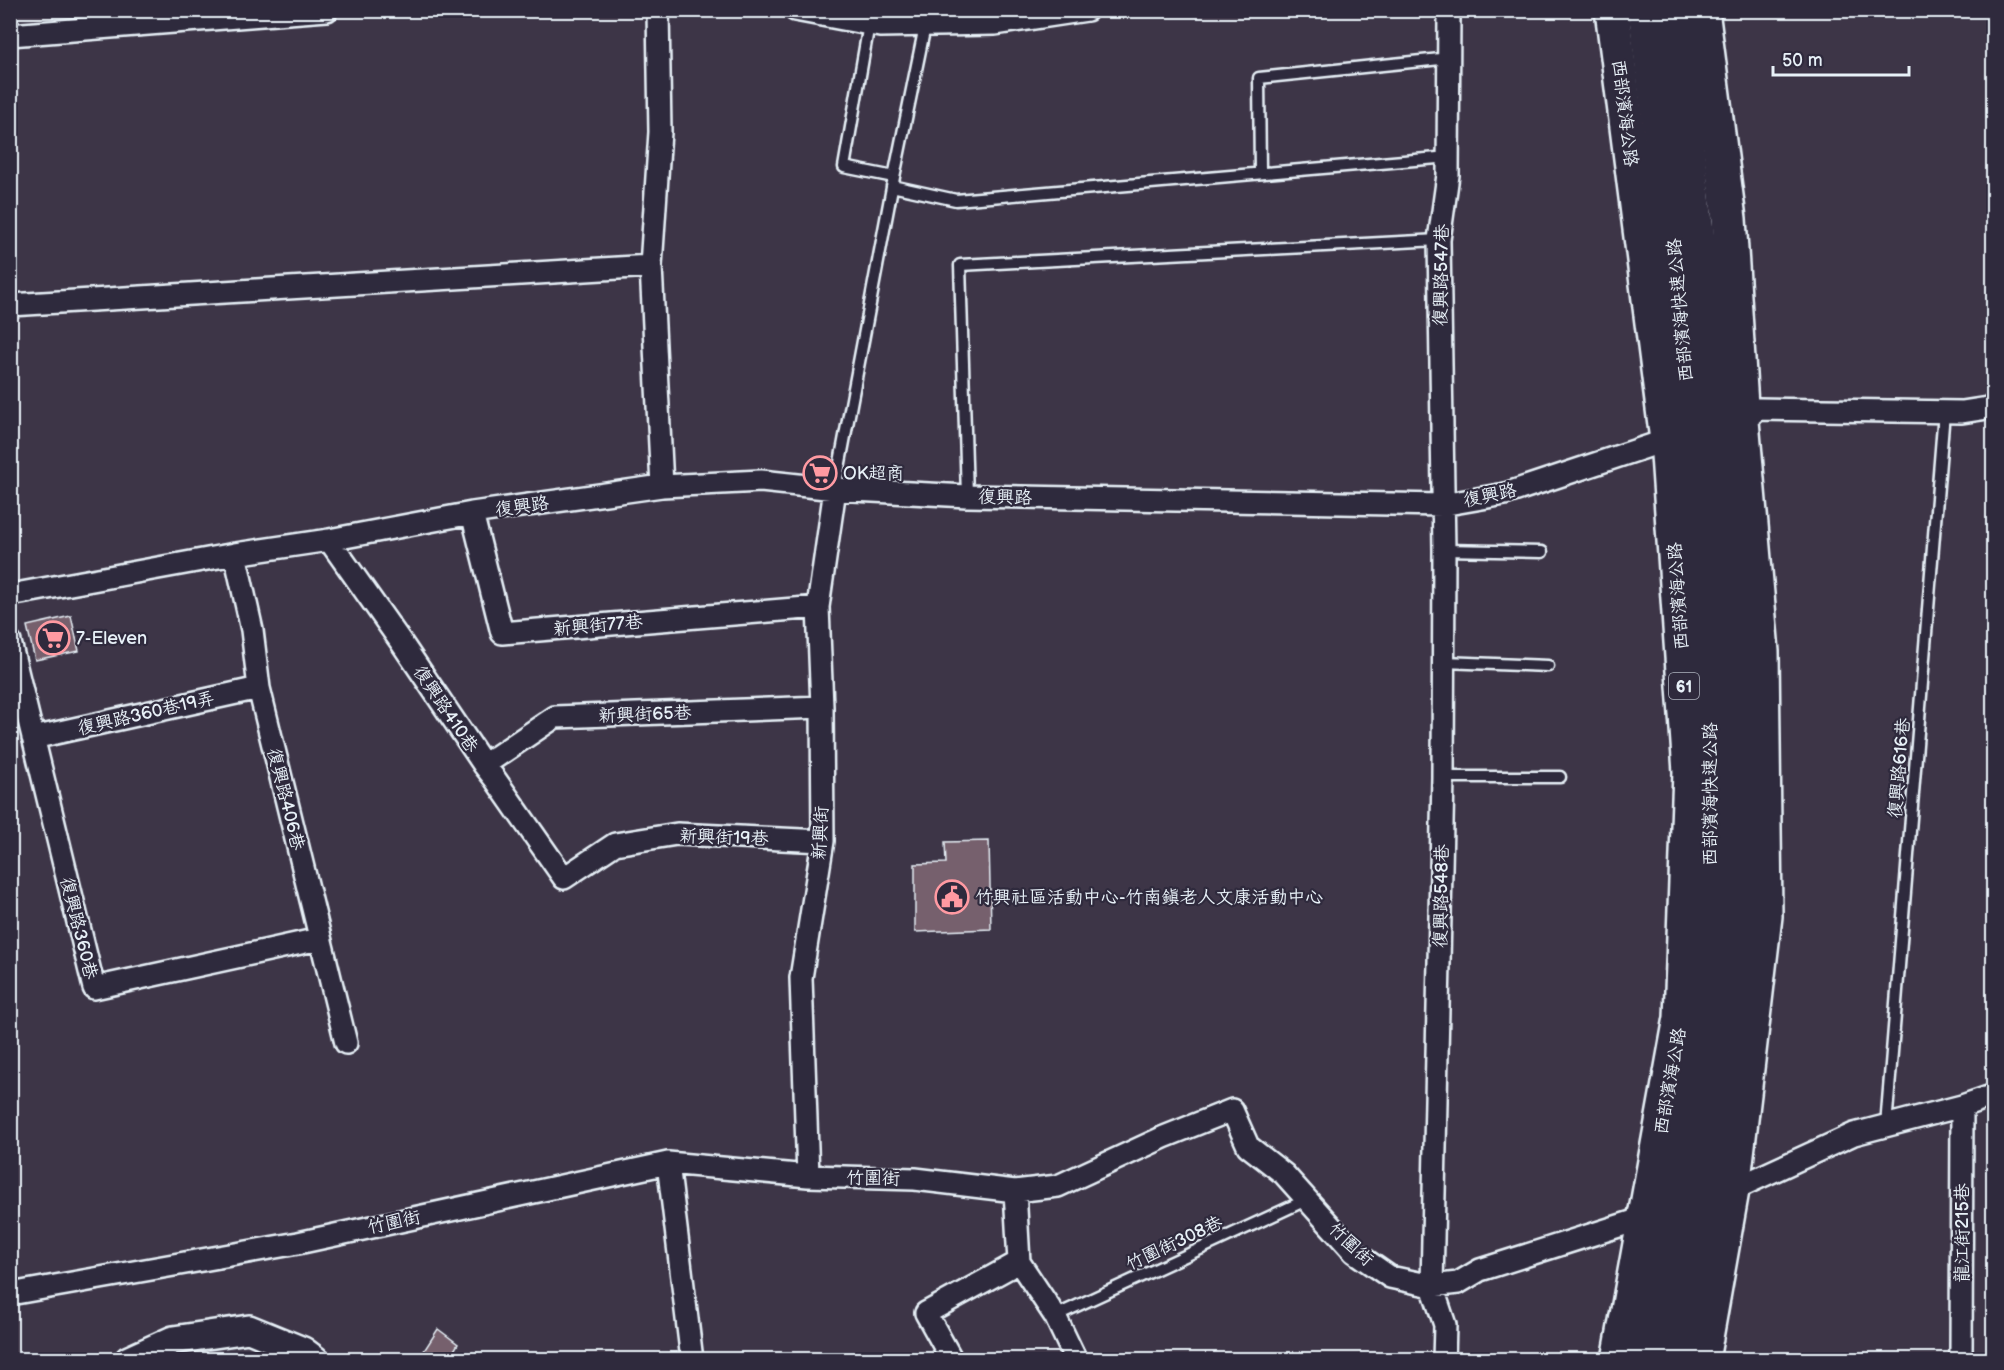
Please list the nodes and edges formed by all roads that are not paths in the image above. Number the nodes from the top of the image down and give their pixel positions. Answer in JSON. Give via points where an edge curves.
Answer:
{"nodes":[{"id":1,"x":327,"y":10,"type":"edge"},
{"id":2,"x":658,"y":10,"type":"edge"},
{"id":3,"x":795,"y":10,"type":"edge"},
{"id":4,"x":1087,"y":10,"type":"edge"},
{"id":5,"x":1449,"y":10,"type":"edge"},
{"id":6,"x":1612,"y":10,"type":"edge"},
{"id":7,"x":1645,"y":10,"type":"edge"},
{"id":8,"x":1671,"y":10,"type":"edge"},
{"id":9,"x":1702,"y":10,"type":"edge"},
{"id":10,"x":869,"y":24,"type":"junction"},
{"id":11,"x":925,"y":26,"type":"junction"},
{"id":12,"x":10,"y":35,"type":"edge"},
{"id":13,"x":1450,"y":58,"type":"junction"},
{"id":14,"x":1449,"y":156,"type":"junction"},
{"id":15,"x":1260,"y":172,"type":"junction"},
{"id":16,"x":893,"y":182,"type":"junction"},
{"id":17,"x":1439,"y":240,"type":"junction"},
{"id":18,"x":651,"y":266,"type":"junction"},
{"id":19,"x":10,"y":304,"type":"edge"},
{"id":20,"x":1994,"y":407,"type":"edge"},
{"id":21,"x":1944,"y":412,"type":"junction"},
{"id":22,"x":1705,"y":430,"type":"junction"},
{"id":23,"x":662,"y":486,"type":"junction"},
{"id":24,"x":835,"y":489,"type":"junction"},
{"id":25,"x":967,"y":496,"type":"junction"},
{"id":26,"x":1442,"y":505,"type":"junction"},
{"id":27,"x":472,"y":513,"type":"junction"},
{"id":28,"x":329,"y":540,"type":"junction"},
{"id":29,"x":1444,"y":550,"type":"junction"},
{"id":30,"x":1542,"y":552,"type":"dead end"},
{"id":31,"x":235,"y":554,"type":"junction"},
{"id":32,"x":10,"y":594,"type":"edge"},
{"id":33,"x":818,"y":607,"type":"junction"},
{"id":34,"x":10,"y":642,"type":"edge"},
{"id":35,"x":1444,"y":662,"type":"junction"},
{"id":36,"x":1548,"y":666,"type":"dead end"},
{"id":37,"x":259,"y":688,"type":"junction"},
{"id":38,"x":822,"y":708,"type":"junction"},
{"id":39,"x":33,"y":738,"type":"junction"},
{"id":40,"x":484,"y":765,"type":"junction"},
{"id":41,"x":1443,"y":777,"type":"junction"},
{"id":42,"x":1560,"y":777,"type":"dead end"},
{"id":43,"x":823,"y":841,"type":"junction"},
{"id":44,"x":564,"y":878,"type":"joint"},
{"id":45,"x":319,"y":939,"type":"junction"},
{"id":46,"x":1721,"y":997,"type":"junction"},
{"id":47,"x":346,"y":1043,"type":"dead end"},
{"id":48,"x":1994,"y":1095,"type":"edge"},
{"id":49,"x":1962,"y":1106,"type":"junction"},
{"id":50,"x":1886,"y":1126,"type":"junction"},
{"id":51,"x":668,"y":1163,"type":"junction"},
{"id":52,"x":808,"y":1176,"type":"junction"},
{"id":53,"x":1733,"y":1185,"type":"junction"},
{"id":54,"x":1015,"y":1191,"type":"junction"},
{"id":55,"x":1306,"y":1200,"type":"junction"},
{"id":56,"x":1644,"y":1218,"type":"junction"},
{"id":57,"x":1019,"y":1262,"type":"junction"},
{"id":58,"x":1432,"y":1286,"type":"junction"},
{"id":59,"x":10,"y":1294,"type":"edge"},
{"id":60,"x":1055,"y":1316,"type":"junction"},
{"id":61,"x":129,"y":1359,"type":"edge"},
{"id":62,"x":315,"y":1359,"type":"edge"},
{"id":63,"x":692,"y":1359,"type":"edge"},
{"id":64,"x":952,"y":1359,"type":"edge"},
{"id":65,"x":1076,"y":1359,"type":"edge"},
{"id":66,"x":1444,"y":1359,"type":"edge"},
{"id":67,"x":1619,"y":1359,"type":"edge"},
{"id":68,"x":1644,"y":1359,"type":"edge"},
{"id":69,"x":1673,"y":1359,"type":"edge"},
{"id":70,"x":1702,"y":1359,"type":"edge"},
{"id":71,"x":1961,"y":1359,"type":"edge"}],
"edges":[{"from":1,"to":12,"type":"street"},
{"from":2,"to":18,"type":"street","via":[[660,132]]},
{"from":3,"to":10,"type":"street"},
{"from":4,"to":11,"type":"street","via":[[995,24]]},
{"from":5,"to":13,"type":"street","name":"復興路547巷"},
{"from":6,"to":22,"type":"main road","name":"西部濱海公路","number":"61"},
{"from":7,"to":22,"type":"main road","name":"西部濱海快速公路","number":"61","via":[[1670,212]]},
{"from":8,"to":22,"type":"main road","name":"西部濱海快速公路","number":"61"},
{"from":9,"to":22,"type":"main road","name":"西部濱海公路","number":"61","via":[[1729,219]]},
{"from":10,"to":11,"type":"street"},
{"from":10,"to":16,"type":"lane","via":[[844,167]]},
{"from":11,"to":16,"type":"lane"},
{"from":13,"to":14,"type":"street","name":"復興路547巷"},
{"from":13,"to":15,"type":"lane","via":[[1259,78]]},
{"from":14,"to":15,"type":"lane"},
{"from":14,"to":17,"type":"street","name":"復興路547巷"},
{"from":15,"to":16,"type":"lane","via":[[956,200]]},
{"from":16,"to":24,"type":"lane"},
{"from":17,"to":25,"type":"lane","via":[[960,265]]},
{"from":17,"to":26,"type":"street","name":"復興路547巷"},
{"from":18,"to":19,"type":"street"},
{"from":18,"to":23,"type":"street"},
{"from":20,"to":21,"type":"street","name":"復興路"},
{"from":21,"to":22,"type":"street","name":"復興路","via":[[1758,409]]},
{"from":21,"to":50,"type":"lane","name":"復興路616巷"},
{"from":22,"to":26,"type":"street","name":"復興路","via":[[1505,494]]},
{"from":22,"to":46,"type":"main road","name":"西部濱海快速公路","number":"61"},
{"from":22,"to":53,"type":"main road","name":"西部濱海公路","number":"61","via":[[1762,652],[1765,916]]},
{"from":22,"to":56,"type":"main road","name":"西部濱海公路","number":"61","via":[[1681,1018]]},
{"from":23,"to":24,"type":"street","name":"復興路","via":[[760,481]]},
{"from":23,"to":27,"type":"street","name":"復興路"},
{"from":24,"to":25,"type":"street","name":"復興路"},
{"from":24,"to":33,"type":"street","name":"新興街"},
{"from":25,"to":26,"type":"street","name":"復興路"},
{"from":26,"to":29,"type":"street","name":"復興路548巷"},
{"from":27,"to":28,"type":"street","name":"復興路"},
{"from":27,"to":33,"type":"street","name":"新興街77巷","via":[[502,633]]},
{"from":28,"to":31,"type":"street","name":"復興路"},
{"from":28,"to":40,"type":"street","name":"復興路410巷"},
{"from":29,"to":30,"type":"lane"},
{"from":29,"to":35,"type":"street","name":"復興路548巷"},
{"from":31,"to":32,"type":"street","name":"復興路"},
{"from":31,"to":37,"type":"street","name":"復興路406巷","via":[[252,630]]},
{"from":33,"to":38,"type":"street","name":"新興街"},
{"from":34,"to":39,"type":"street","name":"復興路360巷"},
{"from":35,"to":36,"type":"lane"},
{"from":35,"to":41,"type":"street","name":"復興路548巷"},
{"from":37,"to":39,"type":"street","name":"復興路360巷19弄"},
{"from":37,"to":45,"type":"street","name":"復興路406巷"},
{"from":38,"to":40,"type":"street","name":"新興街65巷","via":[[555,717]]},
{"from":38,"to":43,"type":"street","name":"新興街"},
{"from":39,"to":45,"type":"street","name":"復興路360巷","via":[[94,988]]},
{"from":40,"to":44,"type":"street","name":"復興路410巷"},
{"from":41,"to":42,"type":"lane"},
{"from":41,"to":58,"type":"street","name":"復興路548巷"},
{"from":43,"to":44,"type":"street","name":"新興街19巷","via":[[677,834],[615,844]]},
{"from":43,"to":52,"type":"street","name":"新興街","via":[[801,978]]},
{"from":45,"to":47,"type":"street","name":"復興路406巷"},
{"from":46,"to":53,"type":"main road"},
{"from":46,"to":56,"type":"main road"},
{"from":46,"to":68,"type":"main road","name":"西部濱海快速公路","number":"61"},
{"from":46,"to":69,"type":"main road","name":"西部濱海快速公路","number":"61","via":[[1691,1271]]},
{"from":48,"to":49,"type":"street"},
{"from":49,"to":50,"type":"street"},
{"from":49,"to":71,"type":"street","name":"龍江街215巷"},
{"from":50,"to":53,"type":"street","via":[[1854,1134]]},
{"from":51,"to":52,"type":"street","name":"竹圍街"},
{"from":51,"to":59,"type":"street","name":"竹圍街","via":[[298,1243]]},
{"from":51,"to":63,"type":"street"},
{"from":52,"to":54,"type":"street","name":"竹圍街","via":[[915,1179]]},
{"from":53,"to":70,"type":"main road","name":"西部濱海公路","number":"61"},
{"from":54,"to":55,"type":"street","name":"竹圍街","via":[[1058,1186],[1232,1110],[1248,1146],[1284,1174]]},
{"from":54,"to":57,"type":"street"},
{"from":55,"to":58,"type":"street","name":"竹圍街","via":[[1354,1252],[1390,1278]]},
{"from":55,"to":60,"type":"lane","name":"竹圍街308巷"},
{"from":56,"to":58,"type":"street","name":"竹圍街","via":[[1480,1270],[1458,1282]]},
{"from":56,"to":67,"type":"main road","name":"西部濱海公路","number":"61"},
{"from":57,"to":60,"type":"street"},
{"from":57,"to":64,"type":"street","via":[[926,1313]]},
{"from":58,"to":66,"type":"street","via":[[1446,1325]]},
{"from":60,"to":65,"type":"street"},
{"from":61,"to":62,"type":"street","via":[[173,1340],[249,1329]]}]}
